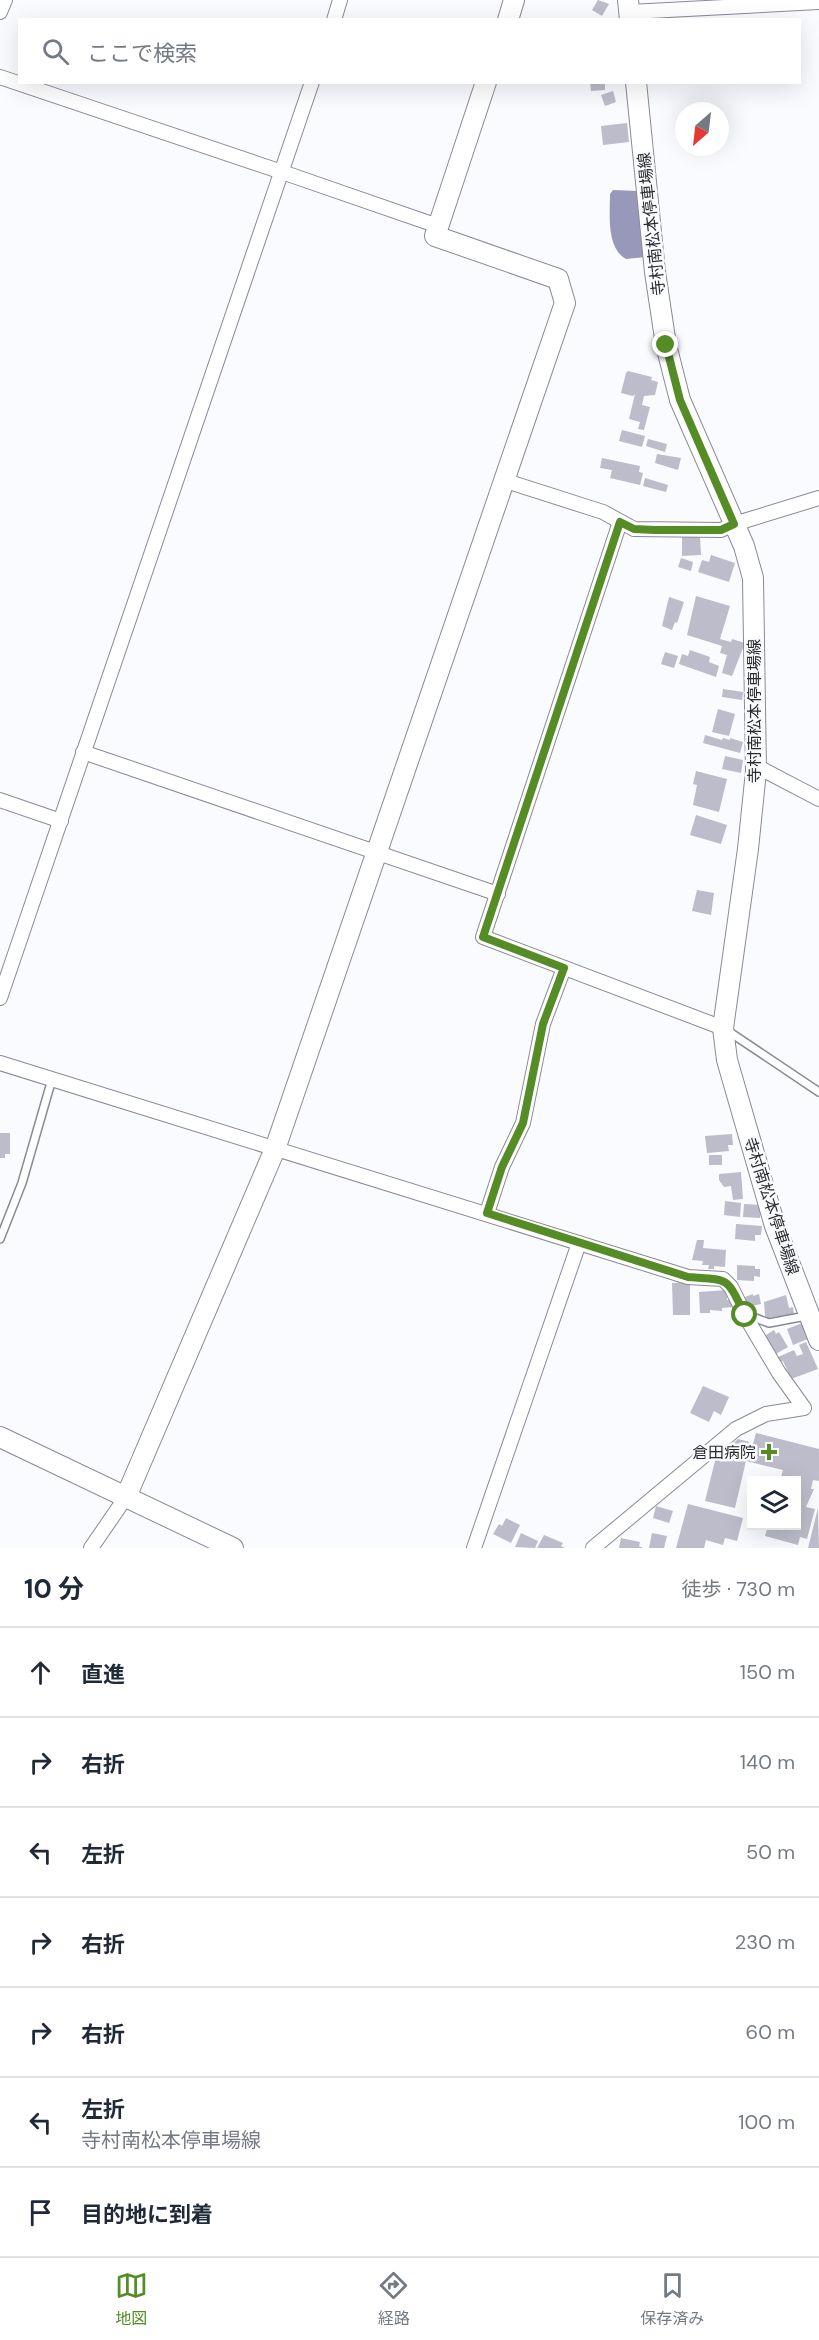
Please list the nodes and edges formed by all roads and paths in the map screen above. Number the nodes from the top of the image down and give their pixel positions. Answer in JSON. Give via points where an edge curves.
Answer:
{"nodes":[{"id":1,"x":5,"y":0,"type":"edge"},
{"id":2,"x":340,"y":0,"type":"edge"},
{"id":3,"x":514,"y":0,"type":"edge"},
{"id":4,"x":819,"y":2,"type":"edge"},
{"id":5,"x":629,"y":11,"type":"edge"},
{"id":6,"x":0,"y":12,"type":"edge"},
{"id":7,"x":335,"y":18,"type":"edge"},
{"id":8,"x":509,"y":18,"type":"edge"},
{"id":9,"x":0,"y":77,"type":"edge"},
{"id":10,"x":18,"y":83,"type":"edge"},
{"id":11,"x":21,"y":84,"type":"edge"},
{"id":12,"x":311,"y":84,"type":"edge"},
{"id":13,"x":485,"y":84,"type":"edge"},
{"id":14,"x":636,"y":84,"type":"edge"},
{"id":15,"x":282,"y":172,"type":"junction"},
{"id":16,"x":438,"y":226,"type":"junction"},
{"id":17,"x":503,"y":480,"type":"junction"},
{"id":18,"x":819,"y":498,"type":"edge"},
{"id":19,"x":620,"y":522,"type":"junction"},
{"id":20,"x":734,"y":524,"type":"junction"},
{"id":21,"x":83,"y":752,"type":"junction"},
{"id":22,"x":756,"y":766,"type":"junction"},
{"id":23,"x":0,"y":800,"type":"edge"},
{"id":24,"x":819,"y":800,"type":"edge"},
{"id":25,"x":62,"y":821,"type":"junction"},
{"id":26,"x":375,"y":852,"type":"junction"},
{"id":27,"x":498,"y":894,"type":"junction"},
{"id":28,"x":564,"y":968,"type":"junction"},
{"id":29,"x":0,"y":998,"type":"edge"},
{"id":30,"x":723,"y":1028,"type":"junction"},
{"id":31,"x":0,"y":1063,"type":"edge"},
{"id":32,"x":52,"y":1078,"type":"junction"},
{"id":33,"x":819,"y":1092,"type":"edge"},
{"id":34,"x":275,"y":1149,"type":"junction"},
{"id":35,"x":487,"y":1213,"type":"junction"},
{"id":36,"x":0,"y":1239,"type":"edge"},
{"id":37,"x":579,"y":1243,"type":"junction"},
{"id":38,"x":810,"y":1310,"type":"junction"},
{"id":39,"x":745,"y":1315,"type":"junction"},
{"id":40,"x":819,"y":1340,"type":"edge"},
{"id":41,"x":0,"y":1437,"type":"edge"},
{"id":42,"x":126,"y":1497,"type":"junction"},
{"id":43,"x":91,"y":1548,"type":"edge"},
{"id":44,"x":233,"y":1548,"type":"edge"},
{"id":45,"x":474,"y":1548,"type":"edge"},
{"id":46,"x":592,"y":1548,"type":"edge"}],
"edges":[{"from":1,"to":6,"type":"street"},
{"from":2,"to":7,"type":"street"},
{"from":3,"to":8,"type":"street"},
{"from":4,"to":5,"type":"street"},
{"from":9,"to":10,"type":"street"},
{"from":11,"to":15,"type":"street"},
{"from":12,"to":15,"type":"street"},
{"from":13,"to":16,"type":"street"},
{"from":14,"to":20,"type":"street","name":"寺村南松本停車場線","via":[[666,345],[680,400]]},
{"from":15,"to":16,"type":"street"},
{"from":15,"to":21,"type":"street"},
{"from":16,"to":17,"type":"street","via":[[435,237],[558,279],[565,303]]},
{"from":17,"to":19,"type":"street","via":[[603,512]]},
{"from":17,"to":26,"type":"street"},
{"from":18,"to":20,"type":"street"},
{"from":19,"to":20,"type":"street","via":[[634,529],[655,530],[721,530]]},
{"from":19,"to":27,"type":"street"},
{"from":20,"to":22,"type":"street","name":"寺村南松本停車場線","via":[[753,578]]},
{"from":21,"to":25,"type":"street"},
{"from":21,"to":26,"type":"street"},
{"from":22,"to":24,"type":"street"},
{"from":22,"to":30,"type":"street","name":"寺村南松本停車場線"},
{"from":23,"to":25,"type":"street"},
{"from":25,"to":29,"type":"street"},
{"from":26,"to":27,"type":"street"},
{"from":26,"to":34,"type":"street"},
{"from":27,"to":28,"type":"street","via":[[483,937]]},
{"from":28,"to":30,"type":"street"},
{"from":28,"to":35,"type":"street","via":[[543,1024],[523,1123],[502,1167]]},
{"from":30,"to":33,"type":"lane"},
{"from":30,"to":38,"type":"street","name":"寺村南松本停車場線","via":[[727,1060],[745,1127],[776,1226]]},
{"from":31,"to":32,"type":"street"},
{"from":32,"to":34,"type":"street"},
{"from":32,"to":36,"type":"lane","via":[[22,1183]]},
{"from":34,"to":35,"type":"street"},
{"from":34,"to":42,"type":"street"},
{"from":35,"to":37,"type":"street"},
{"from":37,"to":39,"type":"street","via":[[688,1277],[723,1279]]},
{"from":37,"to":45,"type":"street"},
{"from":38,"to":39,"type":"lane","via":[[769,1323]]},
{"from":38,"to":40,"type":"street","name":"寺村南松本停車場線"},
{"from":39,"to":46,"type":"street","via":[[804,1408],[766,1414],[736,1429]]},
{"from":41,"to":42,"type":"street"},
{"from":42,"to":43,"type":"street"},
{"from":42,"to":44,"type":"street"}]}
